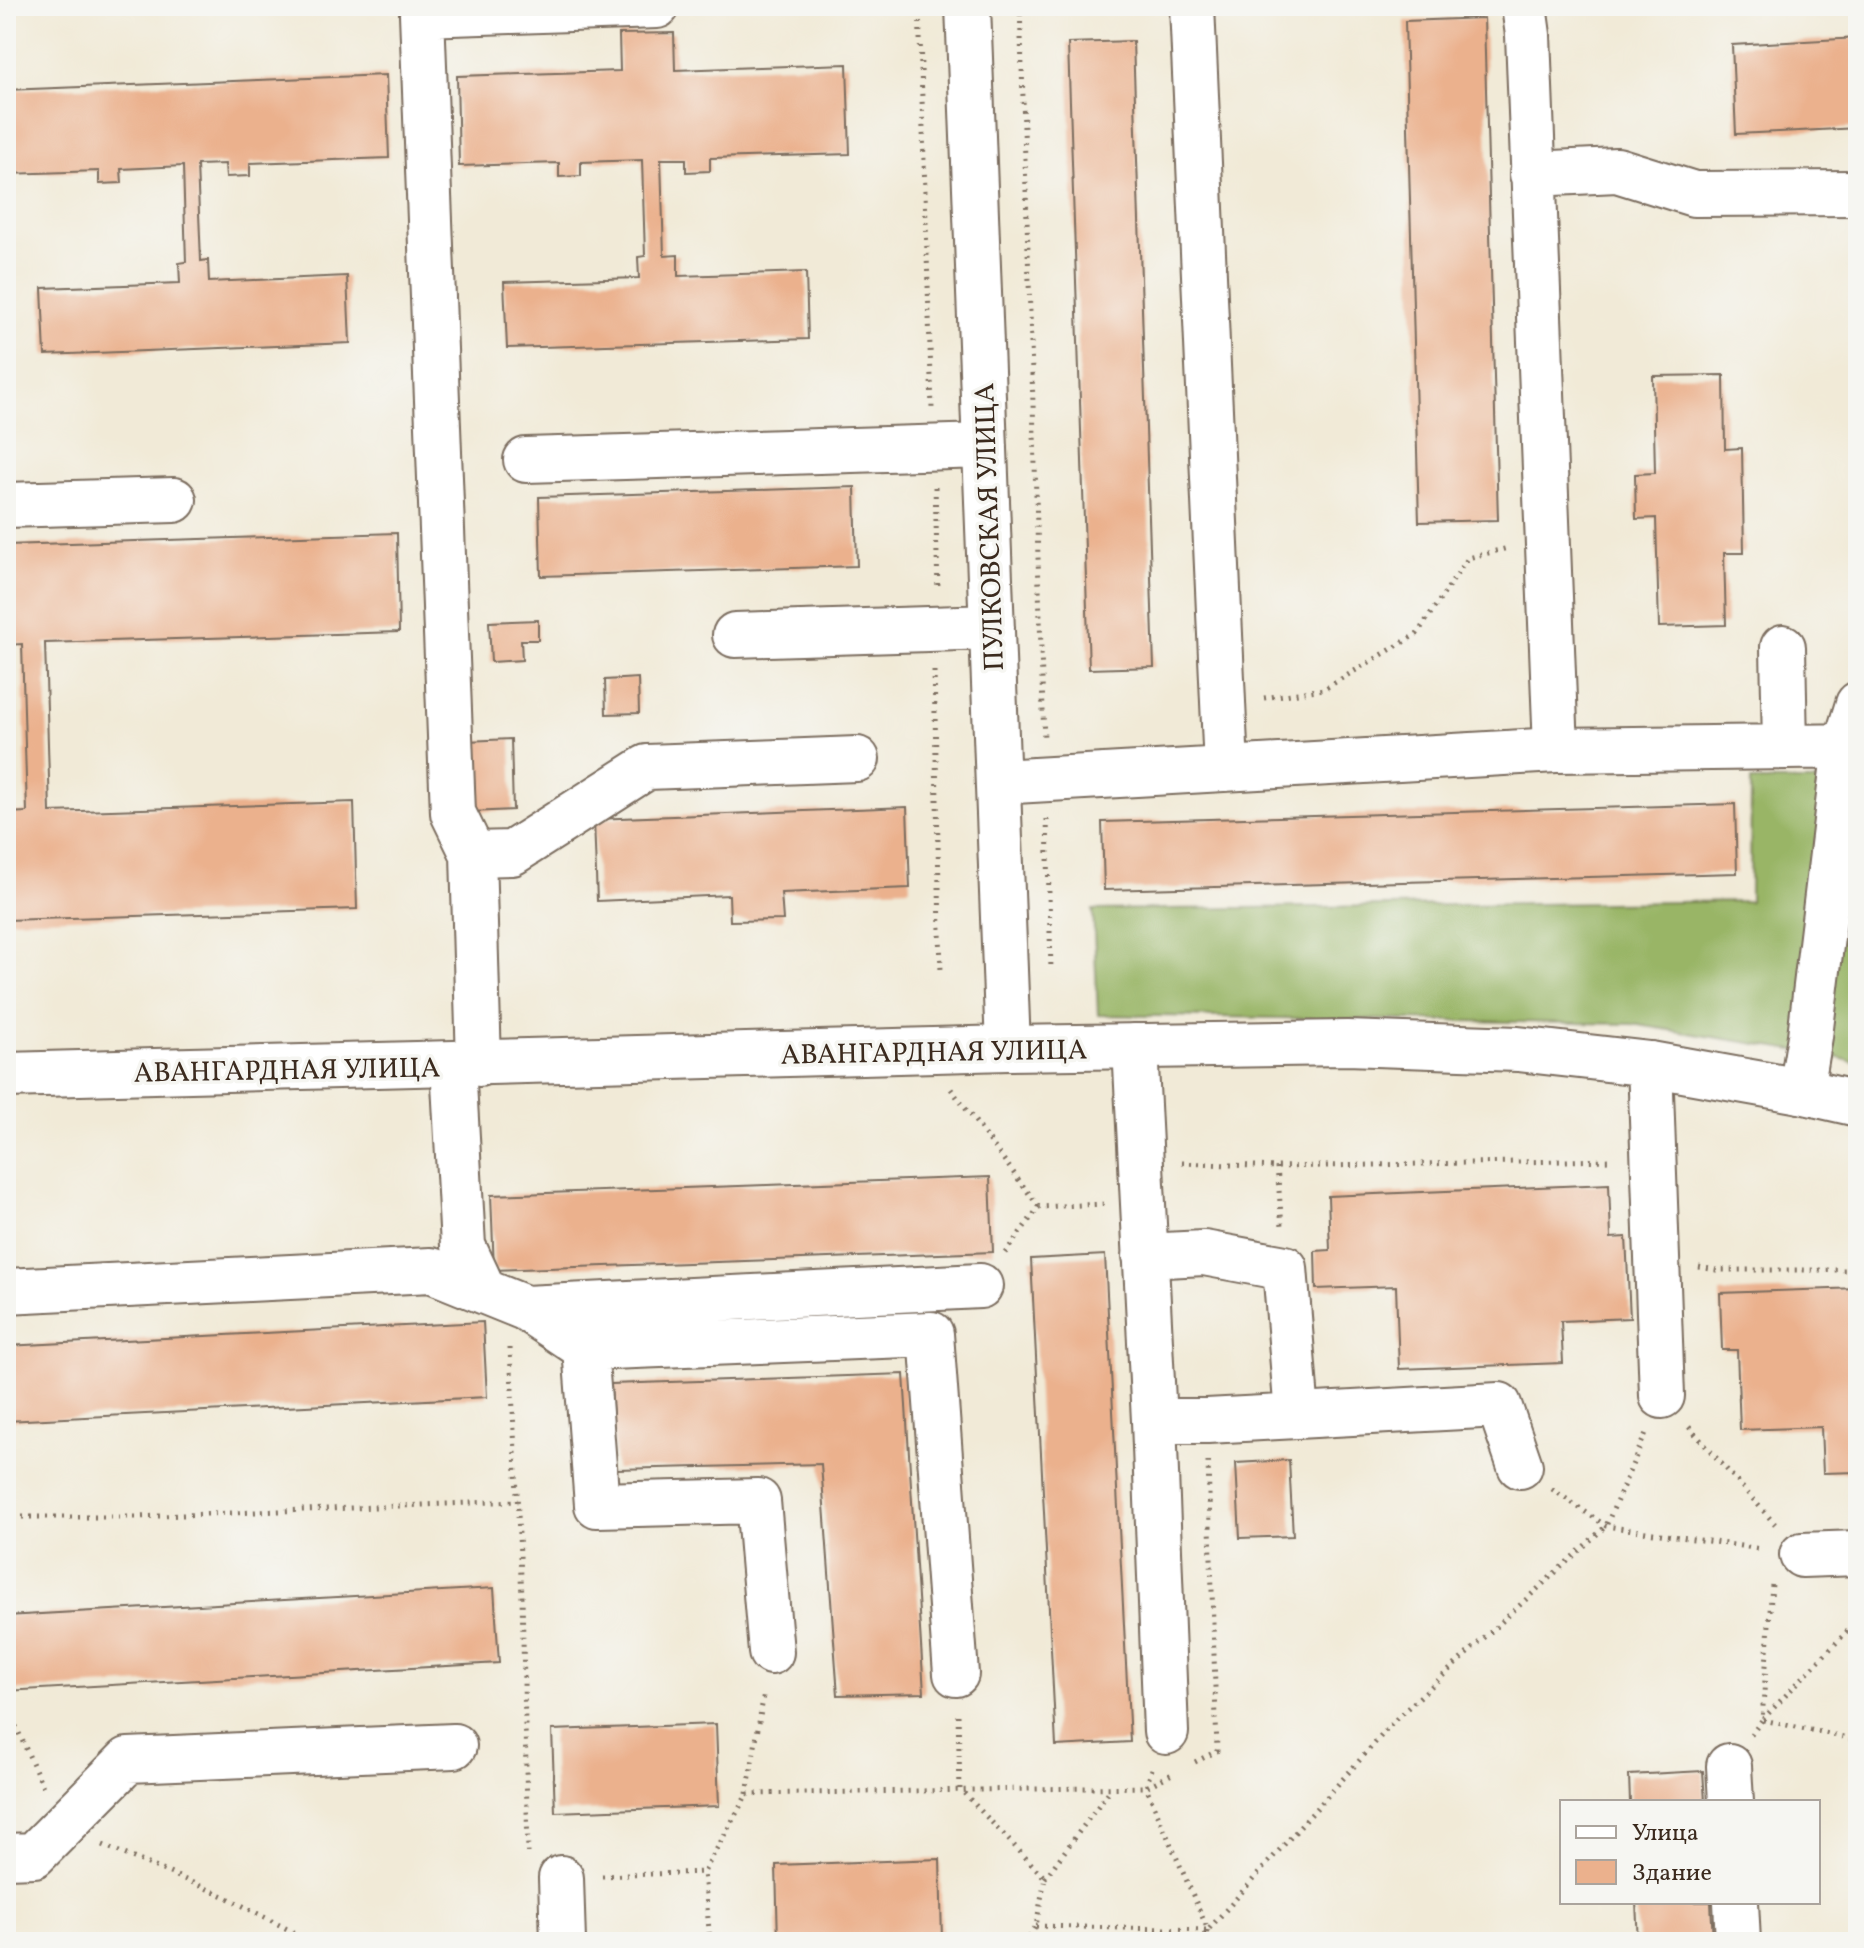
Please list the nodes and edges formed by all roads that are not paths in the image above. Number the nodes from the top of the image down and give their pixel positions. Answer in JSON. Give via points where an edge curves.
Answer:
{"nodes":[{"id":1,"x":657,"y":6,"type":"edge"},
{"id":2,"x":968,"y":6,"type":"edge"},
{"id":3,"x":1192,"y":6,"type":"edge"},
{"id":4,"x":1524,"y":6,"type":"edge"},
{"id":5,"x":1532,"y":174,"type":"junction"},
{"id":6,"x":1858,"y":193,"type":"edge"},
{"id":7,"x":985,"y":446,"type":"junction"},
{"id":8,"x":526,"y":460,"type":"dead end"},
{"id":9,"x":174,"y":500,"type":"dead end"},
{"id":10,"x":6,"y":505,"type":"edge"},
{"id":11,"x":992,"y":627,"type":"junction"},
{"id":12,"x":735,"y":635,"type":"dead end"},
{"id":13,"x":1783,"y":647,"type":"dead end"},
{"id":14,"x":1858,"y":704,"type":"edge"},
{"id":15,"x":1852,"y":746,"type":"edge"},
{"id":16,"x":1785,"y":747,"type":"junction"},
{"id":17,"x":1556,"y":750,"type":"junction"},
{"id":18,"x":857,"y":759,"type":"dead end"},
{"id":19,"x":1226,"y":769,"type":"junction"},
{"id":20,"x":998,"y":782,"type":"junction"},
{"id":21,"x":473,"y":854,"type":"junction"},
{"id":22,"x":1135,"y":1046,"type":"junction"},
{"id":23,"x":1008,"y":1048,"type":"junction"},
{"id":24,"x":466,"y":1064,"type":"junction"},
{"id":25,"x":1650,"y":1064,"type":"junction"},
{"id":26,"x":6,"y":1075,"type":"edge"},
{"id":27,"x":1801,"y":1091,"type":"junction"},
{"id":28,"x":1858,"y":1104,"type":"edge"},
{"id":29,"x":1145,"y":1256,"type":"junction"},
{"id":30,"x":980,"y":1286,"type":"road end"},
{"id":31,"x":6,"y":1291,"type":"edge"},
{"id":32,"x":484,"y":1291,"type":"junction"},
{"id":33,"x":518,"y":1326,"type":"junction"},
{"id":34,"x":585,"y":1348,"type":"junction"},
{"id":35,"x":1662,"y":1396,"type":"road end"},
{"id":36,"x":1297,"y":1415,"type":"junction"},
{"id":37,"x":1154,"y":1421,"type":"junction"},
{"id":38,"x":1520,"y":1466,"type":"road end"},
{"id":39,"x":1788,"y":1553,"type":"road end"},
{"id":40,"x":1858,"y":1553,"type":"edge"},
{"id":41,"x":771,"y":1652,"type":"road end"},
{"id":42,"x":956,"y":1674,"type":"road end"},
{"id":43,"x":1166,"y":1732,"type":"road end"},
{"id":44,"x":454,"y":1746,"type":"dead end"},
{"id":45,"x":6,"y":1856,"type":"edge"},
{"id":46,"x":561,"y":1878,"type":"road end"},
{"id":47,"x":1736,"y":1904,"type":"edge"},
{"id":48,"x":563,"y":1942,"type":"edge"},
{"id":49,"x":1738,"y":1942,"type":"edge"}],
"edges":[{"from":1,"to":21,"type":"main road","via":[[422,14],[453,813]]},
{"from":2,"to":7,"type":"main road","name":"ПУЛКОВСКАЯ УЛИЦА"},
{"from":3,"to":19,"type":"main road"},
{"from":4,"to":5,"type":"main road"},
{"from":5,"to":6,"type":"main road","via":[[1617,170],[1694,194]]},
{"from":5,"to":17,"type":"main road"},
{"from":7,"to":8,"type":"main road"},
{"from":7,"to":11,"type":"main road","name":"ПУЛКОВСКАЯ УЛИЦА"},
{"from":9,"to":10,"type":"main road"},
{"from":11,"to":12,"type":"main road"},
{"from":11,"to":20,"type":"main road","name":"ПУЛКОВСКАЯ УЛИЦА"},
{"from":13,"to":16,"type":"main road"},
{"from":14,"to":15,"type":"main road"},
{"from":15,"to":16,"type":"main road"},
{"from":15,"to":27,"type":"main road"},
{"from":16,"to":17,"type":"main road"},
{"from":17,"to":19,"type":"main road"},
{"from":18,"to":21,"type":"main road","via":[[647,767],[512,853]]},
{"from":19,"to":20,"type":"main road"},
{"from":20,"to":23,"type":"main road","name":"ПУЛКОВСКАЯ УЛИЦА"},
{"from":21,"to":24,"type":"main road"},
{"from":22,"to":23,"type":"main road","name":"АВАНГАРДНАЯ УЛИЦА"},
{"from":22,"to":25,"type":"main road","name":"АВАНГАРДНАЯ УЛИЦА","via":[[1347,1043],[1518,1049]]},
{"from":22,"to":29,"type":"main road"},
{"from":23,"to":24,"type":"main road","name":"АВАНГАРДНАЯ УЛИЦА"},
{"from":24,"to":26,"type":"main road","name":"АВАНГАРДНАЯ УЛИЦА"},
{"from":24,"to":32,"type":"main road","via":[[463,1246]]},
{"from":25,"to":27,"type":"main road","name":"АВАНГАРДНАЯ УЛИЦА"},
{"from":25,"to":35,"type":"main road"},
{"from":27,"to":28,"type":"main road","name":"АВАНГАРДНАЯ УЛИЦА"},
{"from":29,"to":36,"type":"main road","via":[[1204,1253],[1285,1268]]},
{"from":29,"to":37,"type":"main road"},
{"from":30,"to":33,"type":"main road"},
{"from":31,"to":32,"type":"main road","via":[[431,1270]]},
{"from":32,"to":33,"type":"main road"},
{"from":33,"to":34,"type":"main road"},
{"from":34,"to":41,"type":"main road","via":[[597,1505],[758,1501]]},
{"from":34,"to":42,"type":"main road","via":[[931,1334]]},
{"from":36,"to":37,"type":"main road"},
{"from":36,"to":38,"type":"main road","via":[[1499,1405]]},
{"from":37,"to":43,"type":"main road"},
{"from":39,"to":40,"type":"main road"},
{"from":44,"to":45,"type":"main road","via":[[128,1760],[34,1855]]},
{"from":46,"to":48,"type":"main road"},
{"from":47,"to":49,"type":"main road"}]}
